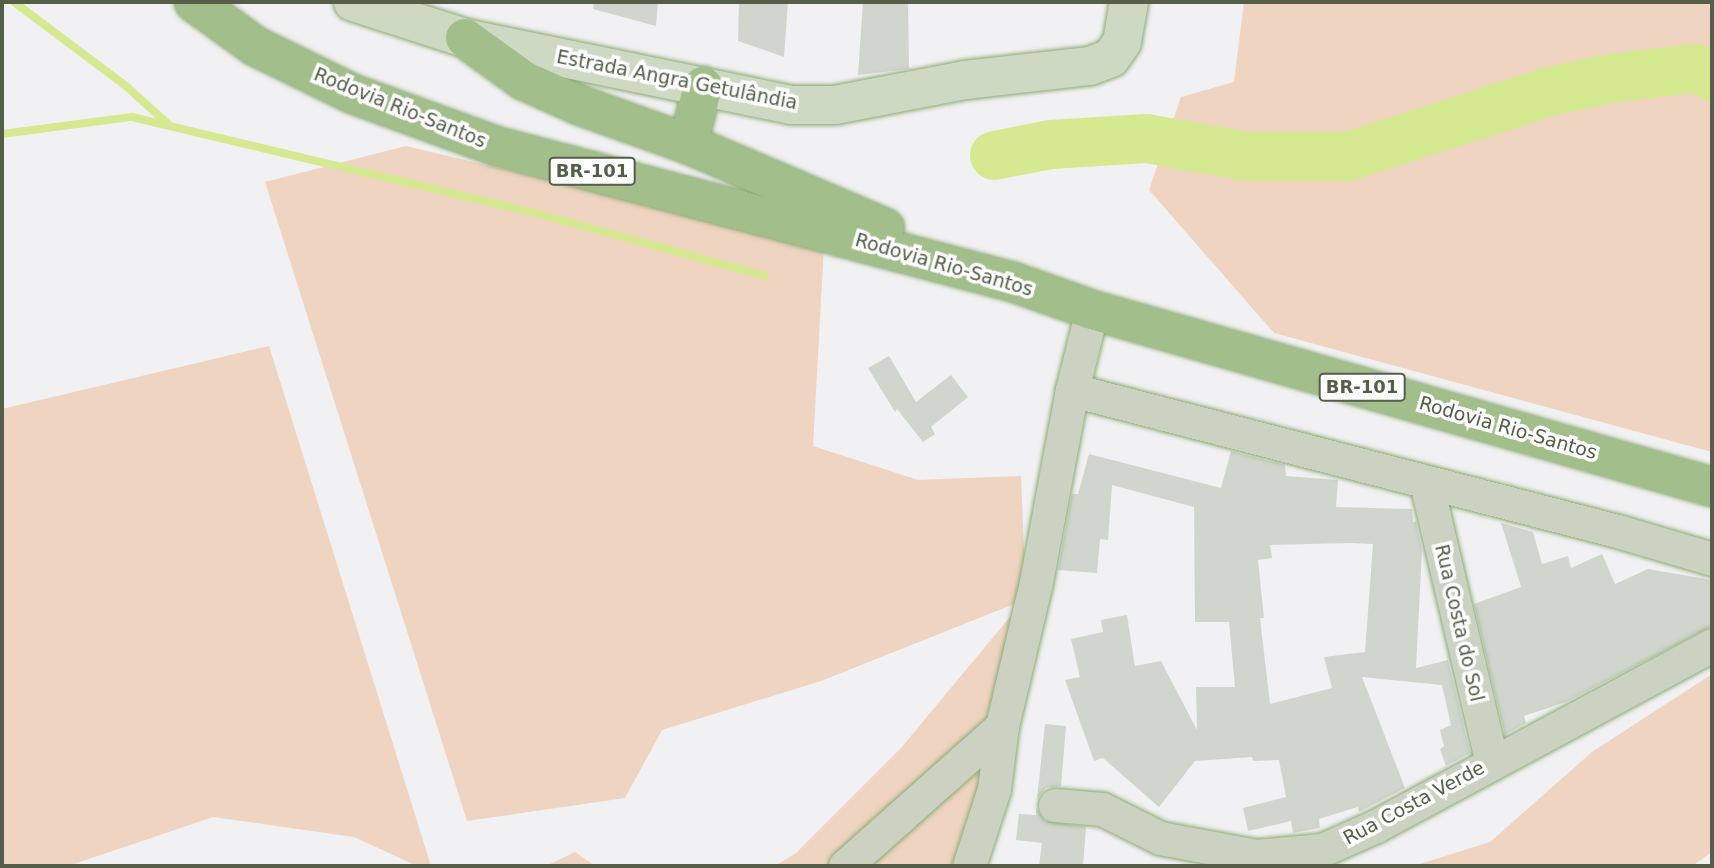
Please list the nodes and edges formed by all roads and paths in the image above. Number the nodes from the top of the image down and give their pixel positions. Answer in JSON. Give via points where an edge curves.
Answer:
{"nodes":[{"id":1,"x":194,"y":2,"type":"edge"},
{"id":2,"x":354,"y":2,"type":"edge"},
{"id":3,"x":1129,"y":2,"type":"edge"},
{"id":4,"x":465,"y":38,"type":"junction"},
{"id":5,"x":703,"y":86,"type":"junction"},
{"id":6,"x":688,"y":144,"type":"junction"},
{"id":7,"x":1013,"y":282,"type":"junction"},
{"id":8,"x":1092,"y":310,"type":"junction"},
{"id":9,"x":1072,"y":390,"type":"junction"},
{"id":10,"x":1426,"y":482,"type":"junction"},
{"id":11,"x":1712,"y":486,"type":"edge"},
{"id":12,"x":1712,"y":559,"type":"edge"},
{"id":13,"x":1712,"y":645,"type":"edge"},
{"id":14,"x":1002,"y":726,"type":"junction"},
{"id":15,"x":1492,"y":763,"type":"junction"},
{"id":16,"x":1055,"y":805,"type":"dead end"},
{"id":17,"x":845,"y":866,"type":"edge"},
{"id":18,"x":970,"y":866,"type":"edge"}],
"edges":[{"from":1,"to":7,"type":"highway","name":"Rodovia Rio-Santos","number":"BR-101","via":[[255,46],[353,94],[499,147]]},
{"from":2,"to":4,"type":"street","name":"Estrada Angra Getulândia"},
{"from":3,"to":5,"type":"street","name":"Estrada Angra Getulândia","via":[[1122,42],[1111,58],[1090,66],[965,80],[835,105],[790,105]]},
{"from":4,"to":5,"type":"street","name":"Estrada Angra Getulândia"},
{"from":4,"to":6,"type":"highway","via":[[523,80]]},
{"from":5,"to":6,"type":"highway"},
{"from":6,"to":7,"type":"highway"},
{"from":7,"to":8,"type":"highway","name":"Rodovia Rio-Santos","number":"BR-101"},
{"from":8,"to":9,"type":"street"},
{"from":8,"to":11,"type":"highway","name":"Rodovia Rio-Santos","number":"BR-101"},
{"from":9,"to":10,"type":"street"},
{"from":9,"to":14,"type":"street","via":[[1036,582]]},
{"from":10,"to":12,"type":"street"},
{"from":10,"to":15,"type":"street","name":"Rua Costa do Sol"},
{"from":13,"to":15,"type":"street","name":"Rua Costa Verde"},
{"from":14,"to":17,"type":"street"},
{"from":14,"to":18,"type":"street","via":[[994,789]]},
{"from":15,"to":16,"type":"street","name":"Rua Costa Verde","via":[[1322,850],[1256,856],[1160,838],[1102,810]]}]}
